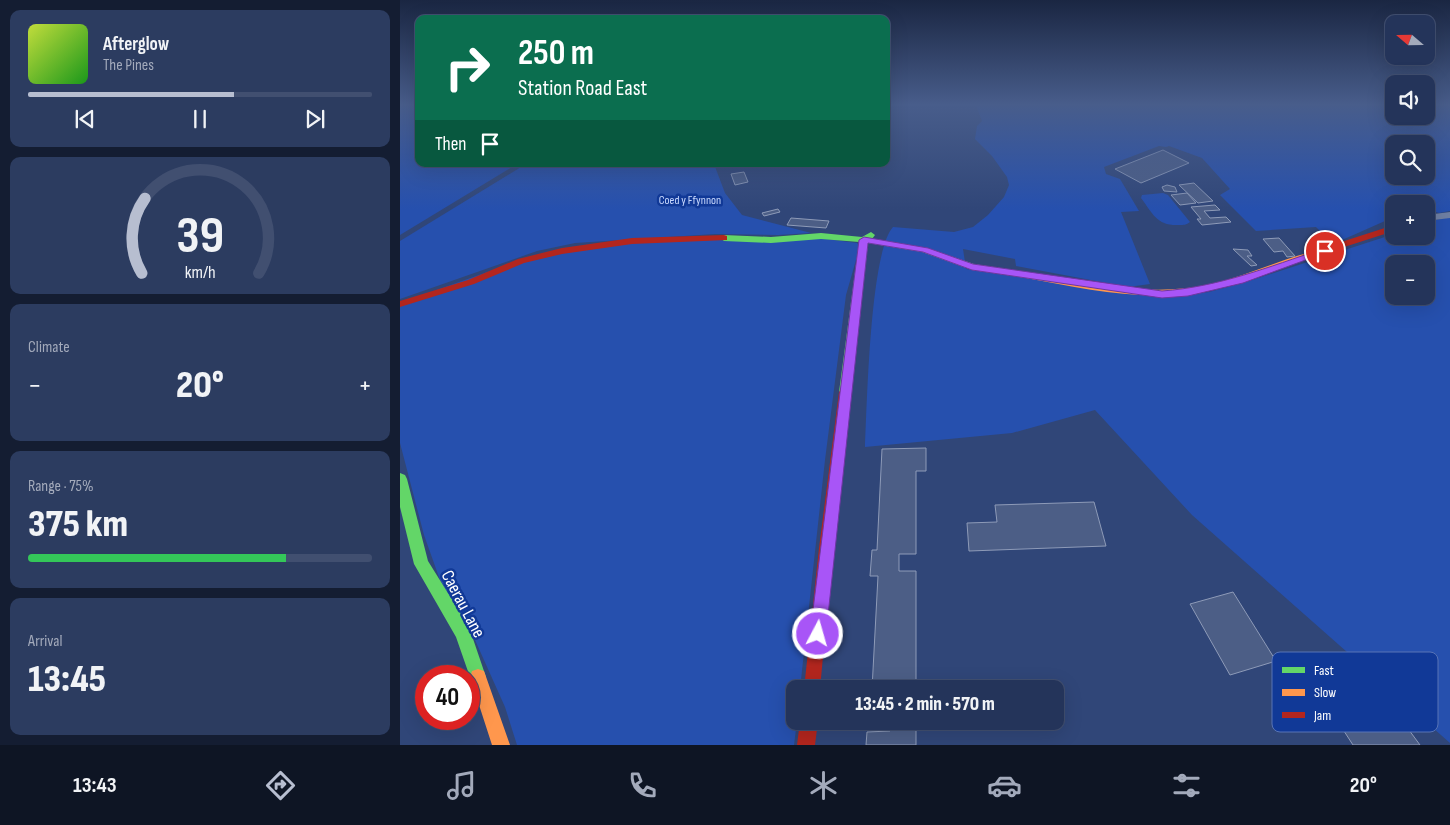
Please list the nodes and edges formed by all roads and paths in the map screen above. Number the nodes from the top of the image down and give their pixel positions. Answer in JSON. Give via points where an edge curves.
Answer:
{"nodes":[{"id":1,"x":1450,"y":215,"type":"edge"},
{"id":2,"x":1435,"y":217,"type":"edge"},
{"id":3,"x":1385,"y":231,"type":"edge"},
{"id":4,"x":877,"y":232,"type":"dead end"},
{"id":5,"x":864,"y":240,"type":"junction"},
{"id":6,"x":400,"y":304,"type":"edge"},
{"id":7,"x":400,"y":479,"type":"edge"},
{"id":8,"x":813,"y":680,"type":"edge"},
{"id":9,"x":808,"y":730,"type":"edge"},
{"id":10,"x":502,"y":745,"type":"edge"},
{"id":11,"x":806,"y":745,"type":"edge"}],
"edges":[{"from":1,"to":2,"type":"street"},
{"from":3,"to":5,"type":"street","via":[[1240,281],[1162,294],[972,267],[924,250]]},
{"from":4,"to":5,"type":"street"},
{"from":5,"to":6,"type":"street","via":[[822,236],[770,240],[709,237],[632,241],[521,261],[471,282]]},
{"from":5,"to":8,"type":"street"},
{"from":7,"to":10,"type":"street","name":"Caerau Lane","via":[[422,564],[463,633]]},
{"from":9,"to":11,"type":"street"}]}
